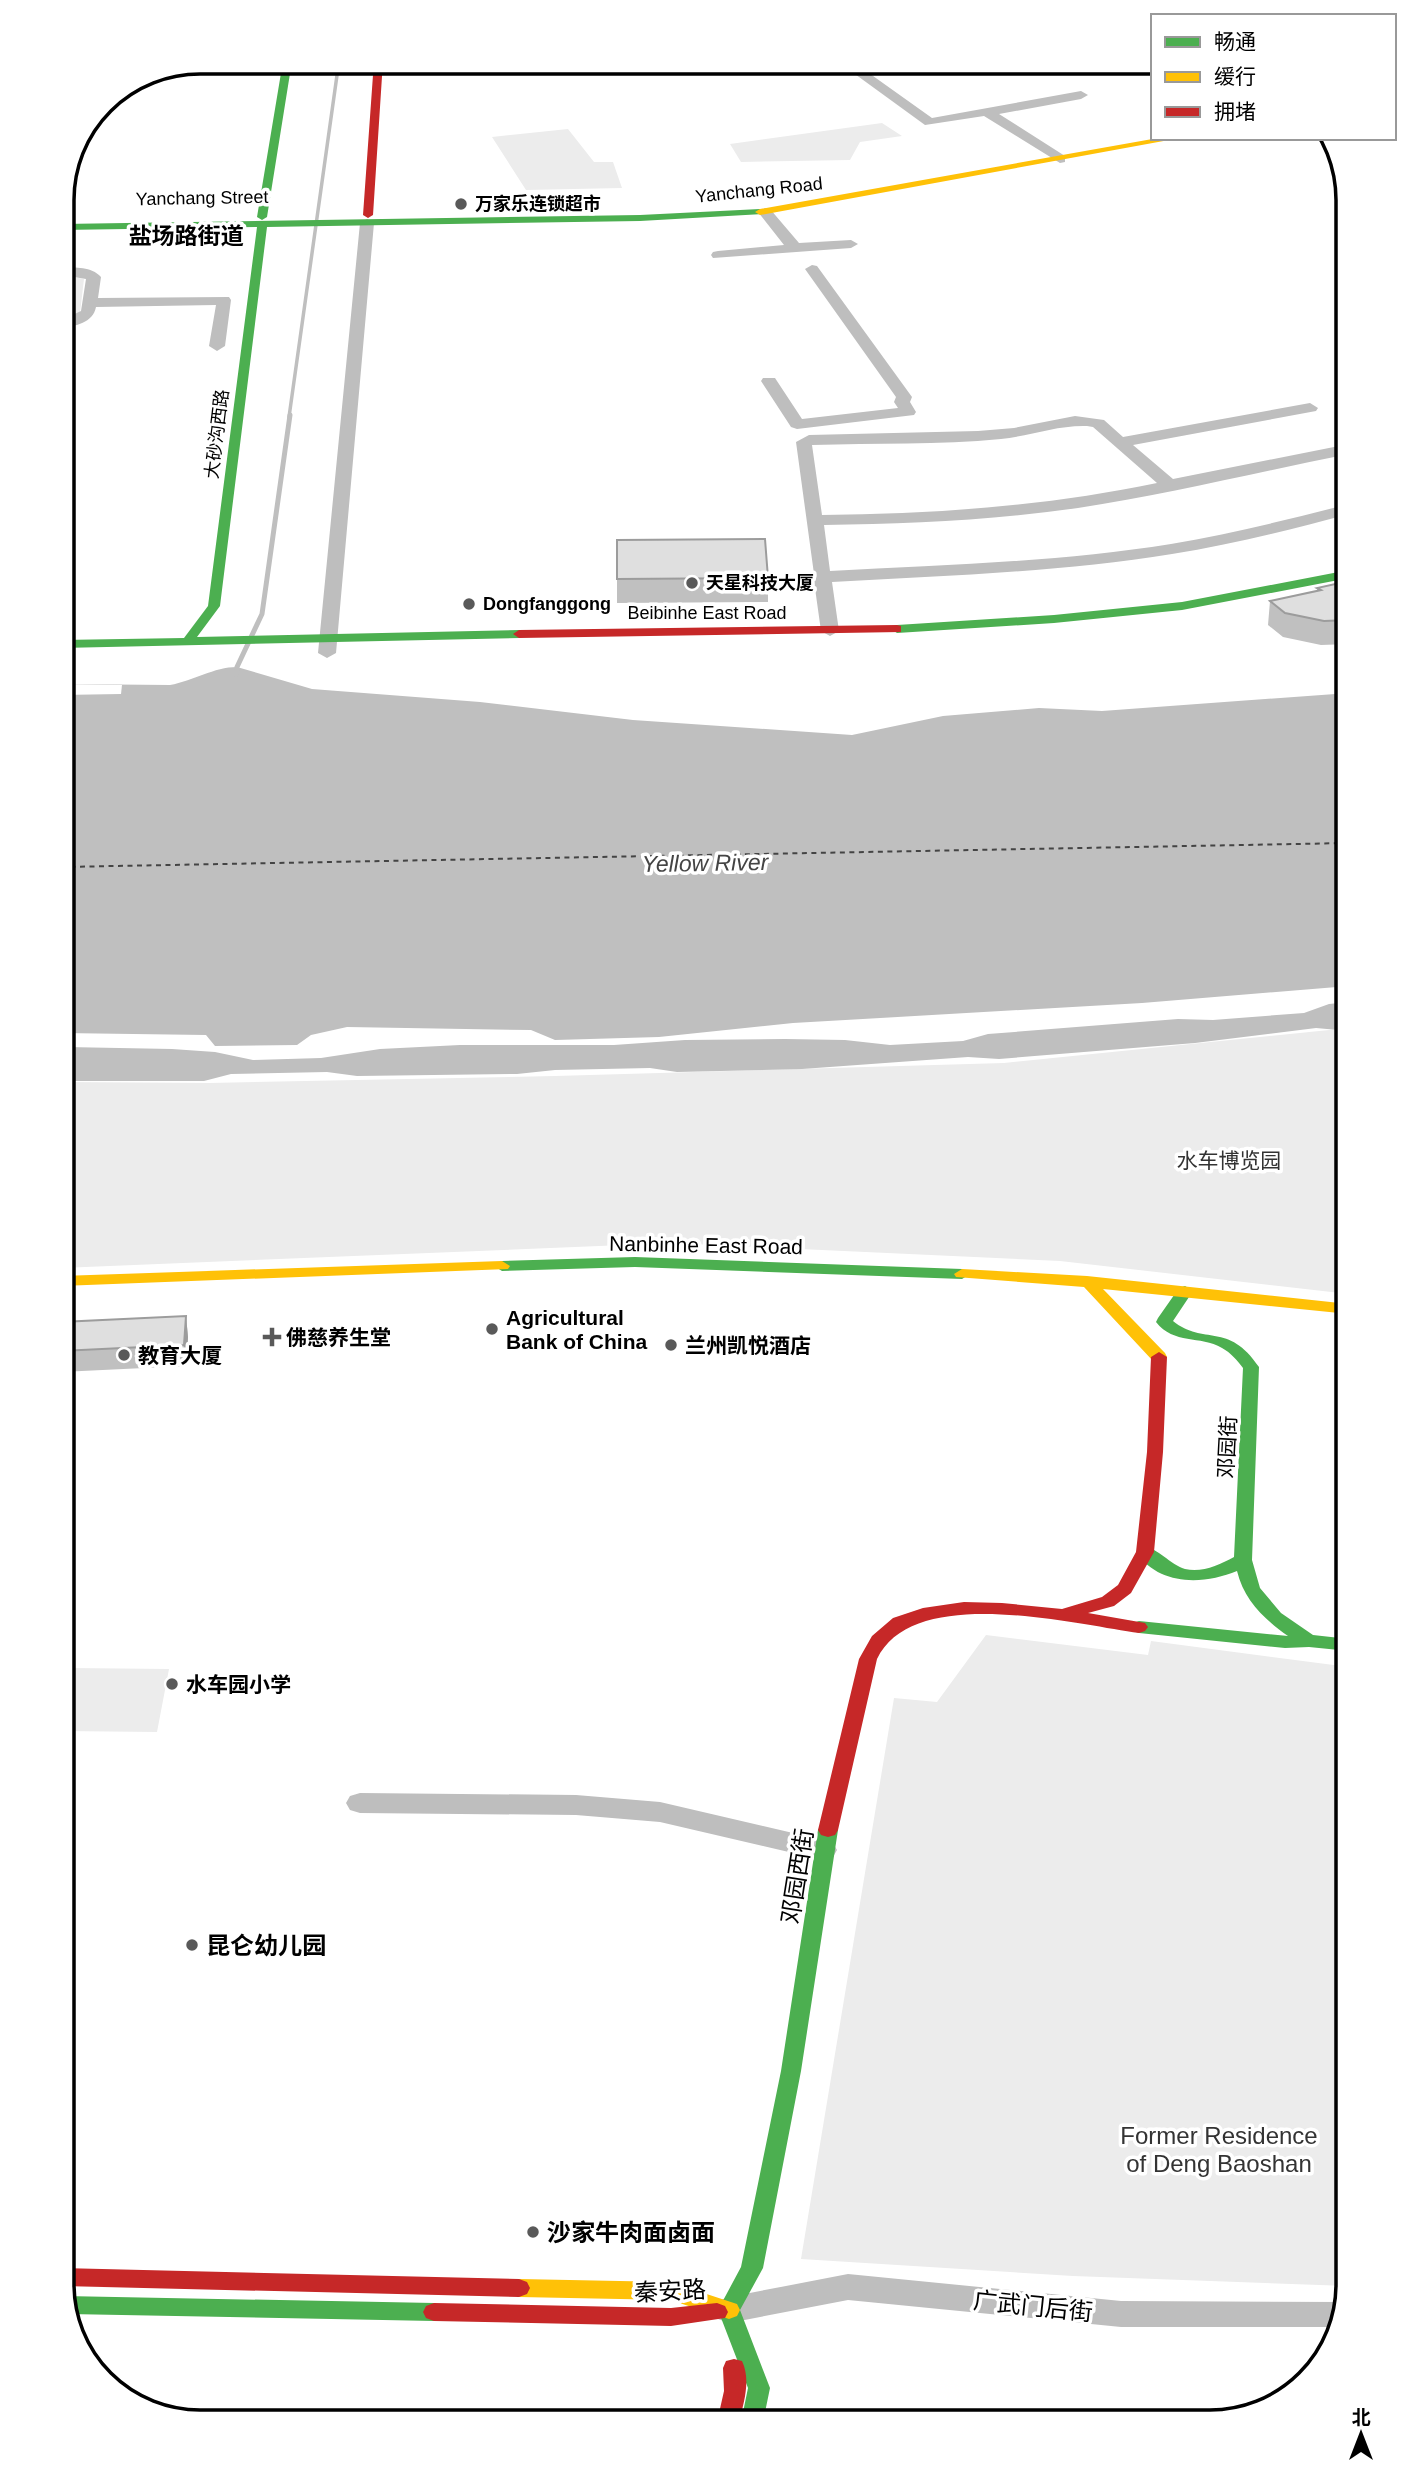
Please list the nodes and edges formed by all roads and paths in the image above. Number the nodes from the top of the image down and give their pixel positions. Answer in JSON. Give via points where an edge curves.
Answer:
{"nodes":[{"id":1,"x":286,"y":74,"type":"edge"},
{"id":2,"x":378,"y":74,"type":"edge"},
{"id":3,"x":862,"y":74,"type":"edge"},
{"id":4,"x":1081,"y":95,"type":"dead end"},
{"id":5,"x":986,"y":112,"type":"junction"},
{"id":6,"x":1151,"y":135,"type":"edge"},
{"id":7,"x":1162,"y":140,"type":"edge"},
{"id":8,"x":1056,"y":156,"type":"junction"},
{"id":9,"x":765,"y":212,"type":"junction"},
{"id":10,"x":74,"y":219,"type":"edge"},
{"id":11,"x":342,"y":219,"type":"joint"},
{"id":12,"x":367,"y":219,"type":"junction"},
{"id":13,"x":262,"y":220,"type":"junction"},
{"id":14,"x":74,"y":227,"type":"edge"},
{"id":15,"x":850,"y":244,"type":"dead end"},
{"id":16,"x":795,"y":248,"type":"junction"},
{"id":17,"x":718,"y":255,"type":"dead end"},
{"id":18,"x":812,"y":269,"type":"dead end"},
{"id":19,"x":74,"y":272,"type":"edge"},
{"id":20,"x":90,"y":303,"type":"junction"},
{"id":21,"x":74,"y":321,"type":"edge"},
{"id":22,"x":217,"y":346,"type":"dead end"},
{"id":23,"x":769,"y":381,"type":"dead end"},
{"id":24,"x":1310,"y":408,"type":"dead end"},
{"id":25,"x":1120,"y":442,"type":"junction"},
{"id":26,"x":1336,"y":452,"type":"edge"},
{"id":27,"x":1170,"y":485,"type":"junction"},
{"id":28,"x":1336,"y":512,"type":"edge"},
{"id":29,"x":814,"y":520,"type":"junction"},
{"id":30,"x":820,"y":577,"type":"junction"},
{"id":31,"x":1336,"y":577,"type":"edge"},
{"id":32,"x":1336,"y":591,"type":"edge"},
{"id":33,"x":830,"y":631,"type":"junction"},
{"id":34,"x":190,"y":640,"type":"junction"},
{"id":35,"x":74,"y":644,"type":"edge"},
{"id":36,"x":318,"y":646,"type":"junction"},
{"id":37,"x":216,"y":647,"type":"junction"},
{"id":38,"x":74,"y":654,"type":"edge"},
{"id":39,"x":113,"y":1280,"type":"junction"},
{"id":40,"x":74,"y":1281,"type":"edge"},
{"id":41,"x":1087,"y":1281,"type":"junction"},
{"id":42,"x":74,"y":1289,"type":"edge"},
{"id":43,"x":1185,"y":1291,"type":"junction"},
{"id":44,"x":1336,"y":1308,"type":"edge"},
{"id":45,"x":1145,"y":1552,"type":"junction"},
{"id":46,"x":1243,"y":1560,"type":"junction"},
{"id":47,"x":1063,"y":1614,"type":"junction"},
{"id":48,"x":1309,"y":1641,"type":"junction"},
{"id":49,"x":1336,"y":1644,"type":"edge"},
{"id":50,"x":360,"y":1803,"type":"dead end"},
{"id":51,"x":823,"y":1850,"type":"junction"},
{"id":52,"x":74,"y":2277,"type":"edge"},
{"id":53,"x":76,"y":2305,"type":"edge"},
{"id":54,"x":730,"y":2310,"type":"junction"},
{"id":55,"x":1332,"y":2314,"type":"edge"},
{"id":56,"x":731,"y":2410,"type":"edge"},
{"id":57,"x":755,"y":2410,"type":"edge"}],
"edges":[{"from":1,"to":13,"type":"main road","name":"大砂沟西路"},
{"from":2,"to":12,"type":"main road"},
{"from":3,"to":5,"type":"street","via":[[930,122]]},
{"from":4,"to":5,"type":"street"},
{"from":5,"to":8,"type":"street"},
{"from":6,"to":8,"type":"main road","name":"Yanchang Road"},
{"from":7,"to":8,"type":"main road","name":"Yanchang Road"},
{"from":8,"to":9,"type":"main road","name":"Yanchang Road"},
{"from":8,"to":12,"type":"main road","name":"Yanchang Road","via":[[735,206]]},
{"from":9,"to":12,"type":"main road","name":"Yanchang Road","via":[[653,218]]},
{"from":9,"to":16,"type":"street"},
{"from":10,"to":13,"type":"main road","name":"Yanchang Street"},
{"from":11,"to":12,"type":"main road","name":"Yanchang Road"},
{"from":11,"to":13,"type":"main road","name":"Yanchang Street"},
{"from":12,"to":36,"type":"street"},
{"from":13,"to":14,"type":"main road","name":"Yanchang Street"},
{"from":13,"to":34,"type":"main road","name":"大砂沟西路","via":[[214,606]]},
{"from":15,"to":16,"type":"street"},
{"from":16,"to":17,"type":"street"},
{"from":18,"to":23,"type":"street","via":[[888,372],[908,412],[797,424]]},
{"from":19,"to":20,"type":"street","via":[[94,277]]},
{"from":20,"to":21,"type":"street","via":[[88,313]]},
{"from":20,"to":22,"type":"street","via":[[223,300]]},
{"from":24,"to":25,"type":"street"},
{"from":25,"to":27,"type":"street"},
{"from":25,"to":29,"type":"street","via":[[1098,423],[1082,420],[1006,434],[809,440],[804,442]]},
{"from":26,"to":27,"type":"street"},
{"from":27,"to":29,"type":"street","via":[[1000,514]]},
{"from":28,"to":30,"type":"street","via":[[1145,553]]},
{"from":29,"to":30,"type":"street"},
{"from":30,"to":33,"type":"street"},
{"from":31,"to":33,"type":"main road","name":"Beibinhe East Road","via":[[1120,613]]},
{"from":32,"to":36,"type":"main road","name":"Beibinhe East Road","via":[[1130,627],[954,640]]},
{"from":33,"to":36,"type":"main road","name":"Beibinhe East Road","via":[[444,634]]},
{"from":34,"to":35,"type":"main road","name":"Beibinhe East Road"},
{"from":34,"to":37,"type":"main road","name":"Beibinhe East Road"},
{"from":36,"to":37,"type":"main road","name":"Beibinhe East Road"},
{"from":37,"to":38,"type":"main road","name":"Beibinhe East Road"},
{"from":39,"to":40,"type":"main road","name":"Nanbinhe East Road"},
{"from":39,"to":41,"type":"main road","name":"Nanbinhe East Road","via":[[635,1262]]},
{"from":39,"to":42,"type":"main road"},
{"from":41,"to":43,"type":"main road","name":"Nanbinhe East Road"},
{"from":41,"to":45,"type":"main road","via":[[1160,1354]]},
{"from":43,"to":44,"type":"main road","name":"Nanbinhe East Road"},
{"from":43,"to":46,"type":"main road","name":"邓园街","via":[[1164,1322],[1168,1329],[1227,1340],[1244,1352],[1251,1367]]},
{"from":45,"to":46,"type":"main road","via":[[1171,1572],[1191,1576],[1210,1577]]},
{"from":45,"to":47,"type":"main road","via":[[1125,1589],[1108,1602]]},
{"from":46,"to":48,"type":"main road","name":"邓园街","via":[[1245,1581],[1256,1601]]},
{"from":47,"to":48,"type":"main road","via":[[1133,1627]]},
{"from":47,"to":51,"type":"main road","name":"邓园西街","via":[[963,1607],[929,1611],[878,1639],[868,1660]]},
{"from":48,"to":49,"type":"main road"},
{"from":50,"to":51,"type":"street","via":[[576,1805],[660,1812]]},
{"from":51,"to":54,"type":"main road","name":"邓园西街","via":[[791,2071],[752,2268]]},
{"from":52,"to":54,"type":"main road","name":"秦安路","via":[[670,2291]]},
{"from":53,"to":54,"type":"main road","name":"秦安路","via":[[671,2317]]},
{"from":54,"to":55,"type":"street","name":"广武门后街","via":[[848,2287],[1121,2315]]},
{"from":54,"to":56,"type":"main road","via":[[735,2391]]},
{"from":54,"to":57,"type":"main road","via":[[759,2388]]}]}
